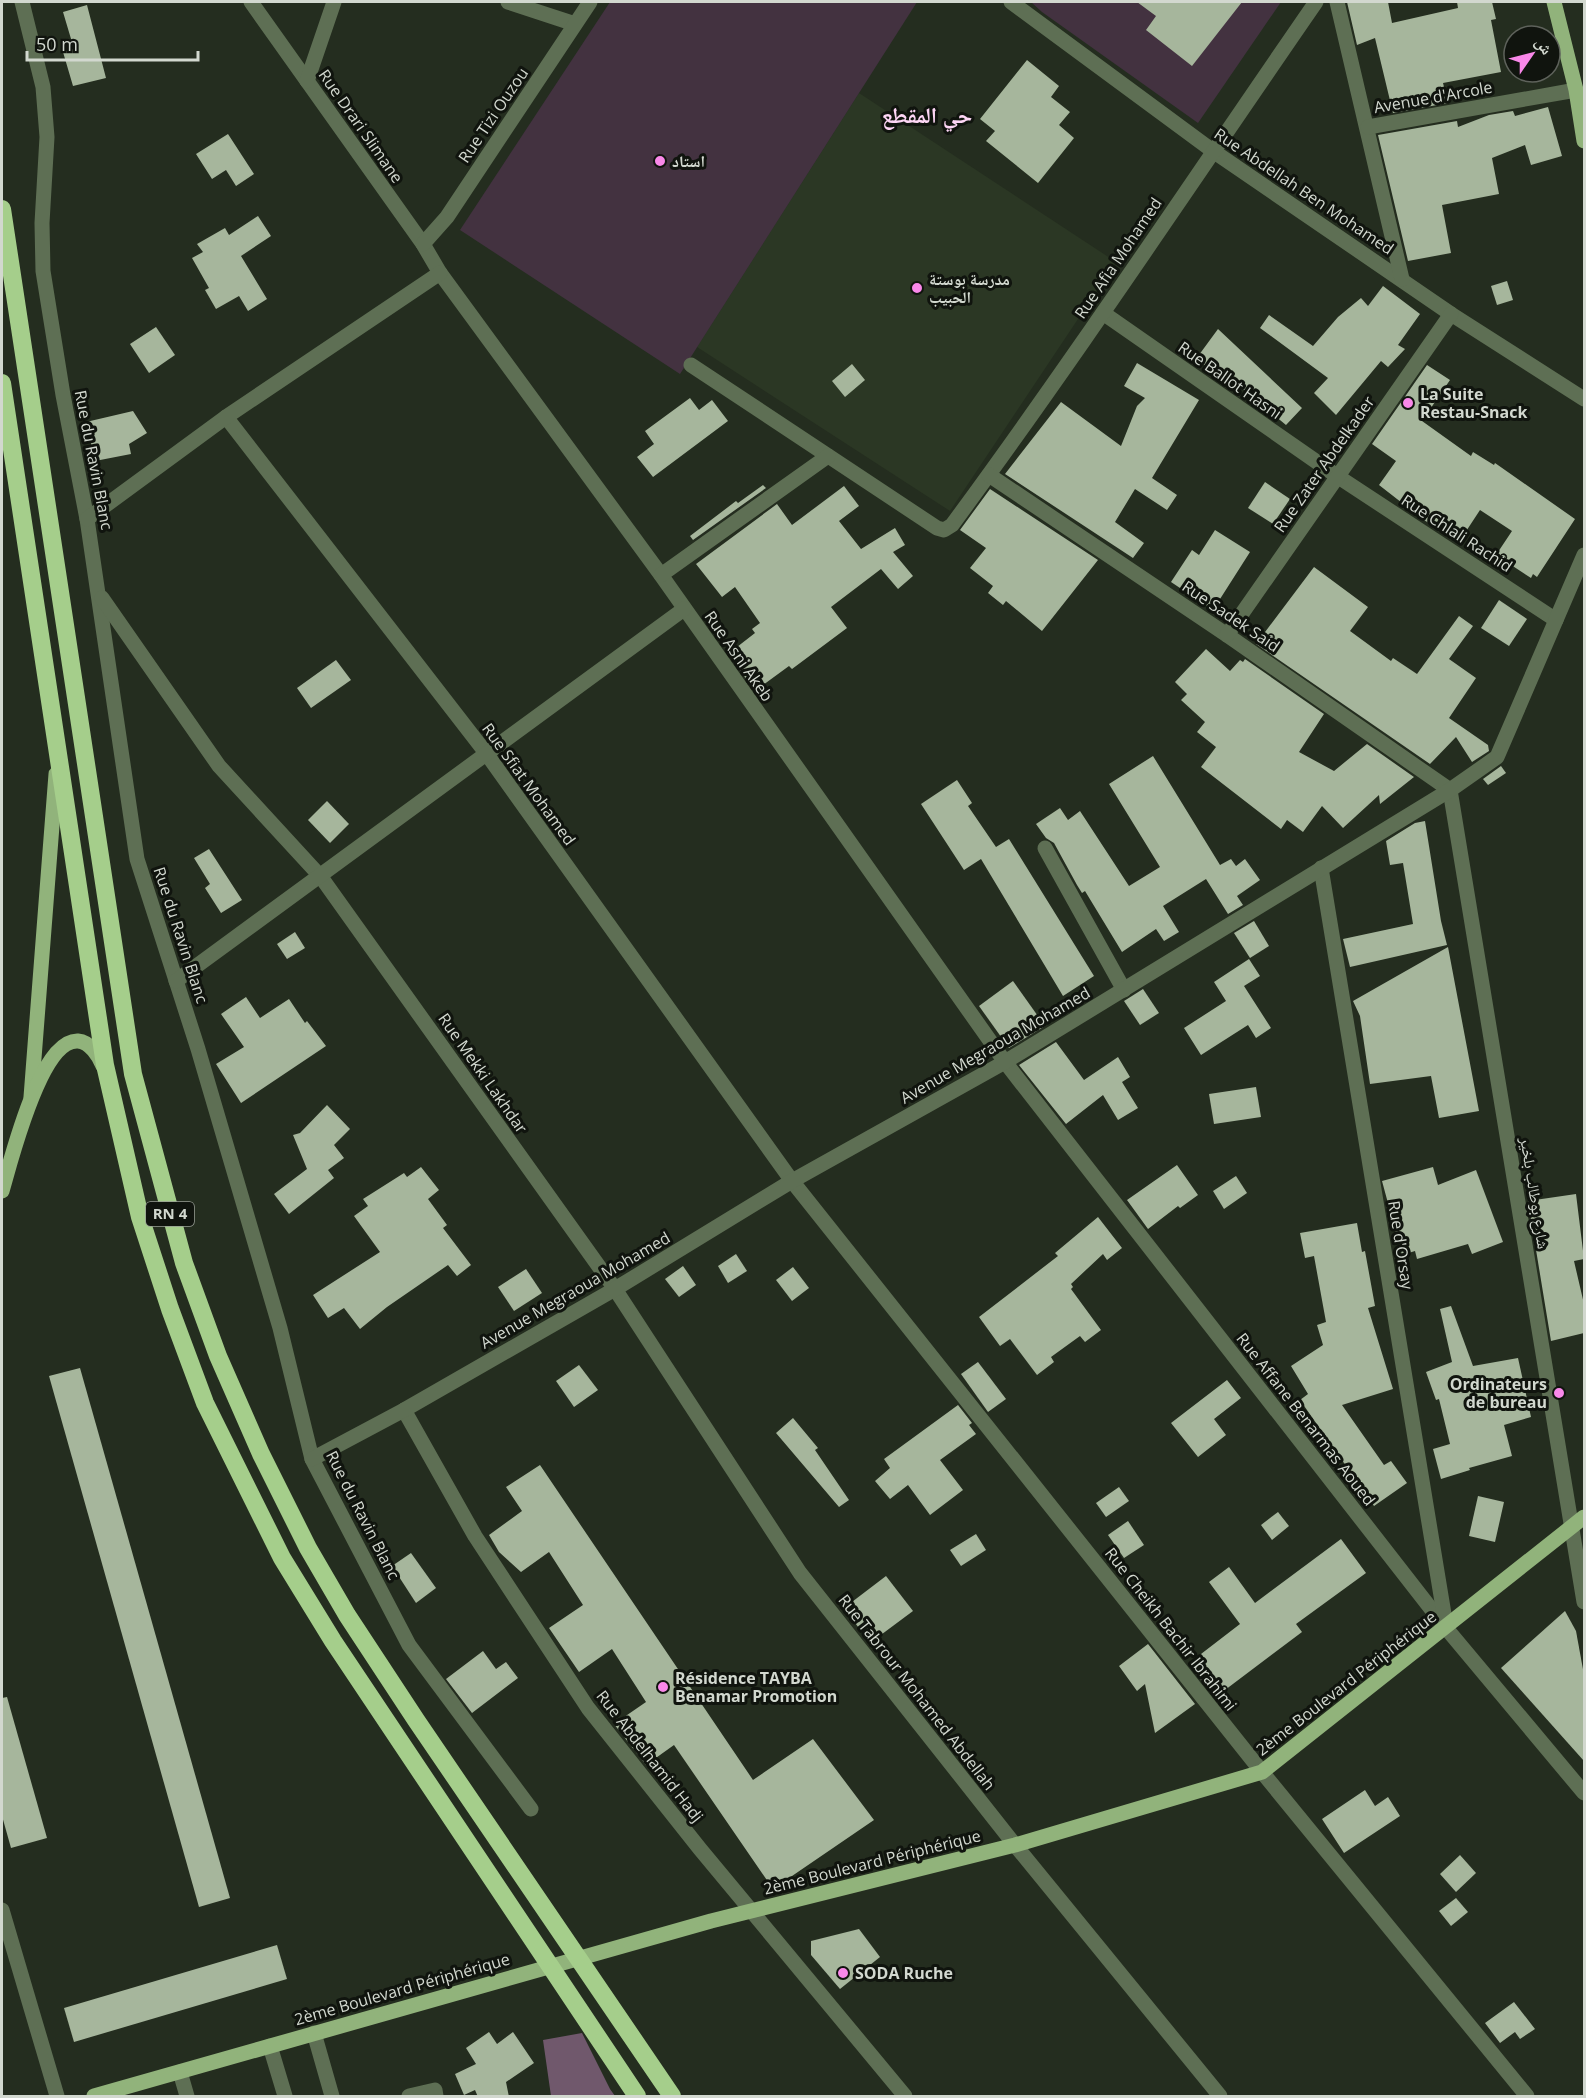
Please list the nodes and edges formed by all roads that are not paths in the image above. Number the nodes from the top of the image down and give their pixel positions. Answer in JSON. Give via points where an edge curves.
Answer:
{"nodes":[{"id":1,"x":22,"y":2,"type":"edge"},
{"id":2,"x":251,"y":2,"type":"edge"},
{"id":3,"x":334,"y":2,"type":"edge"},
{"id":4,"x":508,"y":2,"type":"edge"},
{"id":5,"x":590,"y":2,"type":"edge"},
{"id":6,"x":1011,"y":2,"type":"edge"},
{"id":7,"x":1316,"y":2,"type":"edge"},
{"id":8,"x":1337,"y":2,"type":"edge"},
{"id":9,"x":1554,"y":2,"type":"edge"},
{"id":10,"x":575,"y":24,"type":"junction"},
{"id":11,"x":307,"y":81,"type":"junction"},
{"id":12,"x":1576,"y":90,"type":"junction"},
{"id":13,"x":1368,"y":127,"type":"junction"},
{"id":14,"x":1584,"y":141,"type":"edge"},
{"id":15,"x":1213,"y":151,"type":"junction"},
{"id":16,"x":2,"y":209,"type":"edge"},
{"id":17,"x":423,"y":244,"type":"junction"},
{"id":18,"x":440,"y":273,"type":"junction"},
{"id":19,"x":1402,"y":279,"type":"junction"},
{"id":20,"x":1102,"y":313,"type":"junction"},
{"id":21,"x":1451,"y":314,"type":"junction"},
{"id":22,"x":691,"y":365,"type":"dead end"},
{"id":23,"x":2,"y":383,"type":"edge"},
{"id":24,"x":1584,"y":399,"type":"edge"},
{"id":25,"x":226,"y":417,"type":"junction"},
{"id":26,"x":828,"y":456,"type":"junction"},
{"id":27,"x":989,"y":475,"type":"junction"},
{"id":28,"x":1337,"y":476,"type":"junction"},
{"id":29,"x":87,"y":519,"type":"junction"},
{"id":30,"x":1584,"y":555,"type":"edge"},
{"id":31,"x":661,"y":575,"type":"junction"},
{"id":32,"x":99,"y":593,"type":"junction"},
{"id":33,"x":684,"y":609,"type":"junction"},
{"id":34,"x":1556,"y":620,"type":"junction"},
{"id":35,"x":1227,"y":634,"type":"junction"},
{"id":36,"x":486,"y":753,"type":"junction"},
{"id":37,"x":58,"y":755,"type":"junction"},
{"id":38,"x":1450,"y":790,"type":"junction"},
{"id":39,"x":1045,"y":848,"type":"dead end"},
{"id":40,"x":1321,"y":868,"type":"junction"},
{"id":41,"x":321,"y":877,"type":"junction"},
{"id":42,"x":176,"y":981,"type":"junction"},
{"id":43,"x":1124,"y":990,"type":"junction"},
{"id":44,"x":1005,"y":1062,"type":"junction"},
{"id":45,"x":110,"y":1086,"type":"junction"},
{"id":46,"x":32,"y":1097,"type":"junction"},
{"id":47,"x":792,"y":1181,"type":"junction"},
{"id":48,"x":2,"y":1191,"type":"edge"},
{"id":49,"x":615,"y":1289,"type":"junction"},
{"id":50,"x":405,"y":1410,"type":"junction"},
{"id":51,"x":312,"y":1459,"type":"junction"},
{"id":52,"x":1584,"y":1517,"type":"edge"},
{"id":53,"x":1571,"y":1527,"type":"junction"},
{"id":54,"x":1584,"y":1602,"type":"edge"},
{"id":55,"x":1446,"y":1628,"type":"junction"},
{"id":56,"x":1262,"y":1772,"type":"junction"},
{"id":57,"x":1584,"y":1793,"type":"edge"},
{"id":58,"x":531,"y":1809,"type":"dead end"},
{"id":59,"x":1015,"y":1845,"type":"junction"},
{"id":60,"x":2,"y":1910,"type":"edge"},
{"id":61,"x":753,"y":1911,"type":"junction"},
{"id":62,"x":314,"y":2033,"type":"junction"},
{"id":63,"x":270,"y":2046,"type":"junction"},
{"id":64,"x":180,"y":2072,"type":"junction"},
{"id":65,"x":57,"y":2097,"type":"edge"},
{"id":66,"x":94,"y":2097,"type":"edge"},
{"id":67,"x":187,"y":2097,"type":"edge"},
{"id":68,"x":285,"y":2097,"type":"edge"},
{"id":69,"x":332,"y":2097,"type":"edge"},
{"id":70,"x":409,"y":2097,"type":"edge"},
{"id":71,"x":436,"y":2097,"type":"edge"},
{"id":72,"x":637,"y":2097,"type":"edge"},
{"id":73,"x":672,"y":2097,"type":"edge"},
{"id":74,"x":905,"y":2097,"type":"edge"},
{"id":75,"x":1220,"y":2097,"type":"edge"},
{"id":76,"x":1527,"y":2097,"type":"edge"}],
"edges":[{"from":1,"to":29,"type":"street","name":"Rue du Ravin Blanc","via":[[43,87],[47,137],[43,271]]},
{"from":2,"to":11,"type":"street","name":"Rue Drari Slimane"},
{"from":3,"to":11,"type":"street"},
{"from":4,"to":10,"type":"street"},
{"from":5,"to":10,"type":"street","name":"Rue Tizi Ouzou"},
{"from":6,"to":15,"type":"street","name":"Rue Abdellah Ben Mohamed"},
{"from":7,"to":15,"type":"street","name":"Rue Afia Mohamed"},
{"from":8,"to":13,"type":"street","name":"Avenue d'Arcole"},
{"from":9,"to":12,"type":"main road"},
{"from":10,"to":17,"type":"street","name":"Rue Tizi Ouzou","via":[[447,217]]},
{"from":11,"to":17,"type":"street","name":"Rue Drari Slimane"},
{"from":12,"to":13,"type":"street","name":"Avenue d'Arcole"},
{"from":12,"to":14,"type":"main road"},
{"from":13,"to":19,"type":"street","name":"Avenue d'Arcole"},
{"from":15,"to":19,"type":"street","name":"Rue Abdellah Ben Mohamed"},
{"from":15,"to":20,"type":"street","name":"Rue Afia Mohamed"},
{"from":16,"to":73,"type":"highway","number":"RN 4","via":[[133,1074],[184,1263],[242,1411],[308,1548],[347,1615]]},
{"from":17,"to":18,"type":"street","name":"Rue Drari Slimane"},
{"from":18,"to":25,"type":"street"},
{"from":18,"to":31,"type":"street","name":"Rue Asni Akeb"},
{"from":19,"to":21,"type":"street","name":"Rue Abdellah Ben Mohamed"},
{"from":20,"to":27,"type":"street","name":"Rue Afia Mohamed"},
{"from":20,"to":28,"type":"street","name":"Rue Ballot Hasni"},
{"from":21,"to":24,"type":"street","name":"Rue Abdellah Ben Mohamed"},
{"from":21,"to":28,"type":"street","name":"Rue Zater Abdelkader"},
{"from":22,"to":26,"type":"street"},
{"from":23,"to":37,"type":"highway","number":"RN 4"},
{"from":25,"to":29,"type":"street"},
{"from":25,"to":36,"type":"street","name":"Rue Sfiat Mohamed"},
{"from":26,"to":27,"type":"street","name":"Rue Afia Mohamed","via":[[944,530],[952,525]]},
{"from":26,"to":31,"type":"street"},
{"from":27,"to":35,"type":"street","name":"Rue Sadek Said"},
{"from":28,"to":34,"type":"street","name":"Rue Chlali Rachid"},
{"from":28,"to":35,"type":"street","name":"Rue Zater Abdelkader"},
{"from":29,"to":32,"type":"street","name":"Rue du Ravin Blanc"},
{"from":30,"to":34,"type":"street","name":"Avenue Megraoua Mohamed"},
{"from":31,"to":33,"type":"street","name":"Rue Asni Akeb"},
{"from":32,"to":41,"type":"street","name":"Rue Mekki Lakhdar","via":[[219,766]]},
{"from":32,"to":42,"type":"street","name":"Rue du Ravin Blanc","via":[[137,859]]},
{"from":33,"to":36,"type":"street"},
{"from":33,"to":44,"type":"street","name":"Rue Asni Akeb"},
{"from":34,"to":38,"type":"street","name":"Avenue Megraoua Mohamed","via":[[1497,757]]},
{"from":35,"to":38,"type":"street","name":"Rue Sadek Said"},
{"from":36,"to":41,"type":"street"},
{"from":36,"to":47,"type":"street","name":"Rue Sfiat Mohamed"},
{"from":37,"to":45,"type":"highway","number":"RN 4"},
{"from":37,"to":46,"type":"main road"},
{"from":38,"to":40,"type":"street","name":"Avenue Megraoua Mohamed"},
{"from":38,"to":53,"type":"street","name":"شارع بوطالب بلخير"},
{"from":39,"to":43,"type":"street"},
{"from":40,"to":43,"type":"street","name":"Avenue Megraoua Mohamed"},
{"from":40,"to":55,"type":"street","name":"Rue d'Orsay"},
{"from":41,"to":42,"type":"street"},
{"from":41,"to":49,"type":"street","name":"Rue Mekki Lakhdar"},
{"from":42,"to":51,"type":"street","name":"Rue du Ravin Blanc","via":[[280,1328]]},
{"from":43,"to":44,"type":"street","name":"Avenue Megraoua Mohamed"},
{"from":44,"to":47,"type":"street","name":"Avenue Megraoua Mohamed"},
{"from":44,"to":55,"type":"street","name":"Rue Affane Benarmas Aoued"},
{"from":45,"to":46,"type":"main road","via":[[93,1050],[83,1042],[71,1041],[58,1050]]},
{"from":45,"to":72,"type":"highway","number":"RN 4","via":[[140,1218],[170,1309],[205,1403],[277,1549],[333,1641]]},
{"from":46,"to":48,"type":"main road"},
{"from":47,"to":49,"type":"street","name":"Avenue Megraoua Mohamed"},
{"from":47,"to":56,"type":"street","name":"Rue Cheikh Bachir Ibrahimi"},
{"from":49,"to":50,"type":"street","name":"Avenue Megraoua Mohamed"},
{"from":49,"to":59,"type":"street","name":"Rue Tabrour Mohamed Abdellah","via":[[800,1573]]},
{"from":50,"to":51,"type":"street","name":"Avenue Megraoua Mohamed"},
{"from":50,"to":61,"type":"street","name":"Rue Abdelhamid Hadj","via":[[475,1536],[588,1708]]},
{"from":51,"to":58,"type":"street","name":"Rue du Ravin Blanc","via":[[409,1645]]},
{"from":52,"to":53,"type":"main road","name":"2ème Boulevard Périphérique"},
{"from":53,"to":54,"type":"street","name":"شارع بوطالب بلخير"},
{"from":53,"to":55,"type":"main road","name":"2ème Boulevard Périphérique"},
{"from":55,"to":56,"type":"main road","name":"2ème Boulevard Périphérique"},
{"from":55,"to":57,"type":"street","name":"Rue Affane Benarmas Aoued"},
{"from":56,"to":59,"type":"main road","name":"2ème Boulevard Périphérique"},
{"from":56,"to":76,"type":"street","name":"Rue Cheikh Bachir Ibrahimi"},
{"from":59,"to":61,"type":"main road","name":"2ème Boulevard Périphérique"},
{"from":59,"to":75,"type":"street","name":"Rue Tabrour Mohamed Abdellah"},
{"from":60,"to":65,"type":"street"},
{"from":61,"to":62,"type":"main road","name":"2ème Boulevard Périphérique"},
{"from":61,"to":74,"type":"street","name":"Rue Abdelhamid Hadj"},
{"from":62,"to":63,"type":"main road","name":"2ème Boulevard Périphérique"},
{"from":62,"to":69,"type":"street"},
{"from":63,"to":64,"type":"main road","name":"2ème Boulevard Périphérique"},
{"from":63,"to":68,"type":"street"},
{"from":64,"to":66,"type":"main road","name":"2ème Boulevard Périphérique"},
{"from":64,"to":67,"type":"street"},
{"from":70,"to":71,"type":"street","via":[[435,2090]]}]}
